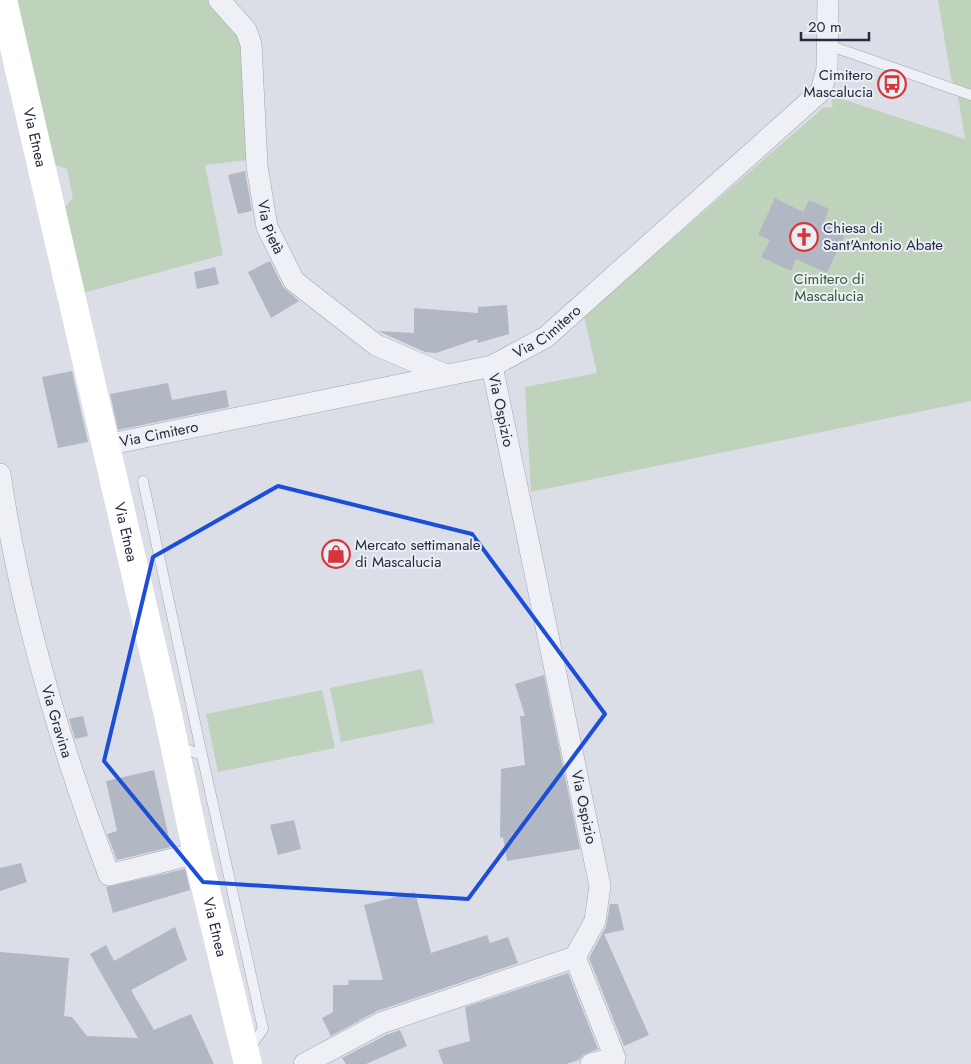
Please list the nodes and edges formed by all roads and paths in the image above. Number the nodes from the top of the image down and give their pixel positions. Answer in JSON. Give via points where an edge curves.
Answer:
{"nodes":[{"id":1,"x":4,"y":0,"type":"edge"},
{"id":2,"x":218,"y":0,"type":"edge"},
{"id":3,"x":828,"y":0,"type":"edge"},
{"id":4,"x":828,"y":45,"type":"junction"},
{"id":5,"x":971,"y":95,"type":"edge"},
{"id":6,"x":492,"y":366,"type":"junction"},
{"id":7,"x":446,"y":376,"type":"junction"},
{"id":8,"x":106,"y":445,"type":"junction"},
{"id":9,"x":0,"y":474,"type":"edge"},
{"id":10,"x":142,"y":481,"type":"dead end"},
{"id":11,"x":174,"y":745,"type":"junction"},
{"id":12,"x":202,"y":755,"type":"junction"},
{"id":13,"x":197,"y":853,"type":"junction"},
{"id":14,"x":575,"y":957,"type":"junction"},
{"id":15,"x":236,"y":964,"type":"junction"},
{"id":16,"x":247,"y":1059,"type":"edge"},
{"id":17,"x":616,"y":1061,"type":"edge"},
{"id":18,"x":304,"y":1064,"type":"edge"},
{"id":19,"x":591,"y":1064,"type":"edge"}],
"edges":[{"from":1,"to":8,"type":"main road","name":"Via Etnea"},
{"from":2,"to":7,"type":"street","name":"Via Pietà","via":[[246,30],[250,44],[257,166],[266,219],[294,281],[376,345]]},
{"from":3,"to":4,"type":"street","name":"Via Cimitero"},
{"from":4,"to":5,"type":"lane"},
{"from":4,"to":6,"type":"street","name":"Via Cimitero","via":[[827,69],[821,91],[809,104],[546,337]]},
{"from":6,"to":7,"type":"street","name":"Via Cimitero"},
{"from":6,"to":14,"type":"street","name":"Via Ospizio","via":[[600,886],[595,922]]},
{"from":7,"to":8,"type":"street","name":"Via Cimitero"},
{"from":8,"to":11,"type":"main road","name":"Via Etnea"},
{"from":9,"to":13,"type":"street","name":"Via Gravina","via":[[11,545],[50,700],[76,789],[109,875]]},
{"from":10,"to":12,"type":"lane"},
{"from":11,"to":12,"type":"lane"},
{"from":11,"to":13,"type":"main road","name":"Via Etnea"},
{"from":12,"to":15,"type":"lane"},
{"from":13,"to":15,"type":"main road","name":"Via Etnea"},
{"from":14,"to":17,"type":"street"},
{"from":14,"to":18,"type":"street","via":[[381,1023]]},
{"from":15,"to":16,"type":"main road","name":"Via Etnea"},
{"from":17,"to":19,"type":"street"}]}
